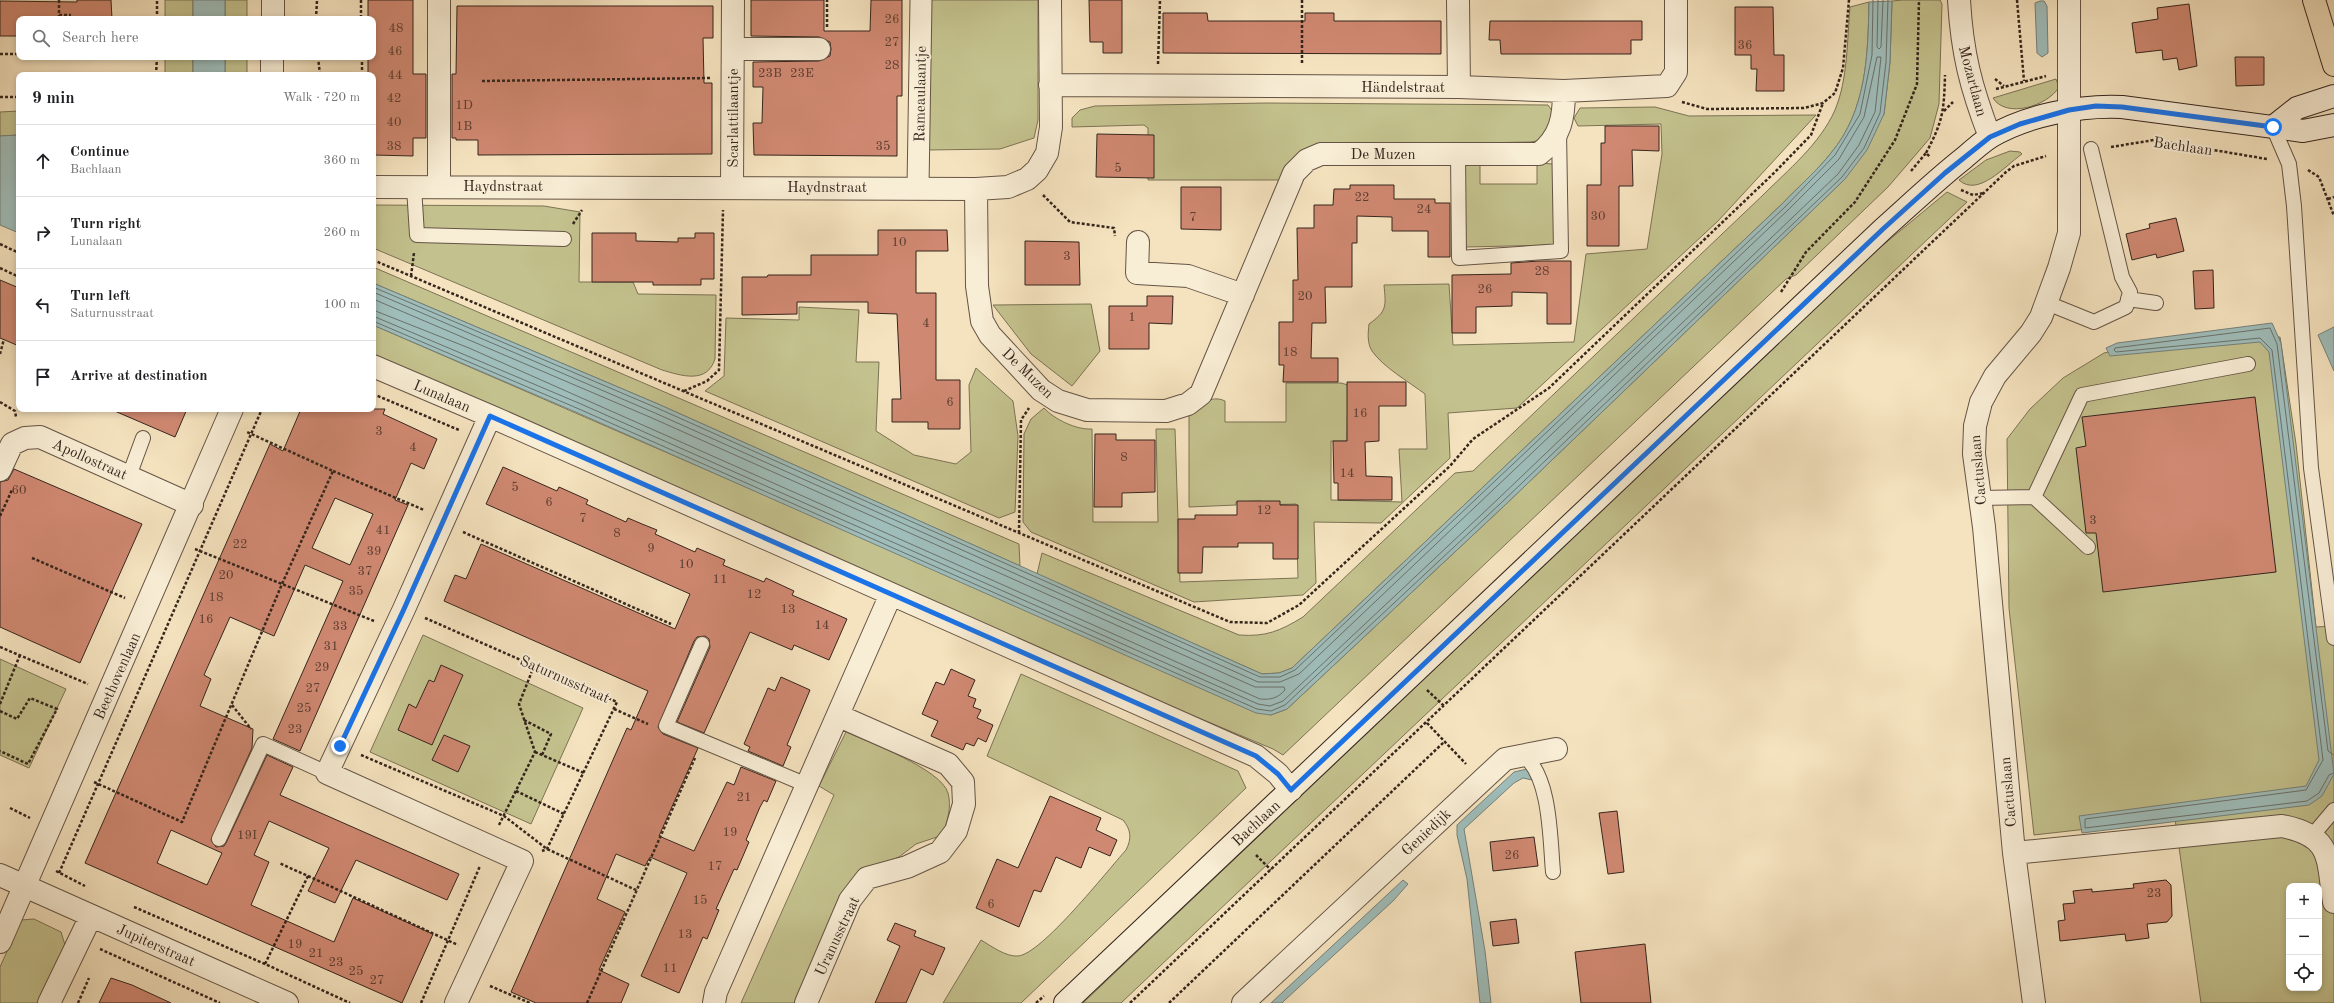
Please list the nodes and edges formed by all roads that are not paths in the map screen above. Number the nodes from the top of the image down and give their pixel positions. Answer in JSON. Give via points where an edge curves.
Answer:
{"nodes":[{"id":1,"x":273,"y":0,"type":"edge"},
{"id":2,"x":439,"y":0,"type":"edge"},
{"id":3,"x":733,"y":0,"type":"edge"},
{"id":4,"x":921,"y":0,"type":"edge"},
{"id":5,"x":1050,"y":0,"type":"edge"},
{"id":6,"x":1458,"y":0,"type":"edge"},
{"id":7,"x":1676,"y":0,"type":"edge"},
{"id":8,"x":1959,"y":0,"type":"edge"},
{"id":9,"x":2070,"y":0,"type":"edge"},
{"id":10,"x":2314,"y":0,"type":"edge"},
{"id":11,"x":273,"y":16,"type":"edge"},
{"id":12,"x":733,"y":49,"type":"junction"},
{"id":13,"x":819,"y":49,"type":"dead end"},
{"id":14,"x":272,"y":60,"type":"edge"},
{"id":15,"x":2334,"y":65,"type":"edge"},
{"id":16,"x":272,"y":72,"type":"edge"},
{"id":17,"x":1050,"y":85,"type":"junction"},
{"id":18,"x":1459,"y":87,"type":"junction"},
{"id":19,"x":1564,"y":90,"type":"junction"},
{"id":20,"x":2334,"y":96,"type":"edge"},
{"id":21,"x":2069,"y":110,"type":"junction"},
{"id":22,"x":2334,"y":125,"type":"edge"},
{"id":23,"x":2273,"y":127,"type":"junction"},
{"id":24,"x":1559,"y":131,"type":"junction"},
{"id":25,"x":1990,"y":137,"type":"junction"},
{"id":26,"x":2080,"y":151,"type":"junction"},
{"id":27,"x":1458,"y":153,"type":"junction"},
{"id":28,"x":440,"y":186,"type":"junction"},
{"id":29,"x":376,"y":187,"type":"edge"},
{"id":30,"x":414,"y":187,"type":"junction"},
{"id":31,"x":728,"y":187,"type":"junction"},
{"id":32,"x":918,"y":187,"type":"junction"},
{"id":33,"x":976,"y":189,"type":"junction"},
{"id":34,"x":564,"y":239,"type":"dead end"},
{"id":35,"x":1138,"y":242,"type":"road end"},
{"id":36,"x":1243,"y":294,"type":"junction"},
{"id":37,"x":2128,"y":299,"type":"junction"},
{"id":38,"x":2047,"y":303,"type":"junction"},
{"id":39,"x":2156,"y":303,"type":"dead end"},
{"id":40,"x":2248,"y":364,"type":"dead end"},
{"id":41,"x":376,"y":367,"type":"edge"},
{"id":42,"x":230,"y":416,"type":"edge"},
{"id":43,"x":490,"y":416,"type":"junction"},
{"id":44,"x":143,"y":438,"type":"dead end"},
{"id":45,"x":0,"y":470,"type":"edge"},
{"id":46,"x":129,"y":476,"type":"junction"},
{"id":47,"x":2034,"y":497,"type":"junction"},
{"id":48,"x":1980,"y":498,"type":"junction"},
{"id":49,"x":192,"y":505,"type":"junction"},
{"id":50,"x":2088,"y":547,"type":"dead end"},
{"id":51,"x":891,"y":594,"type":"junction"},
{"id":52,"x":2334,"y":638,"type":"edge"},
{"id":53,"x":702,"y":644,"type":"dead end"},
{"id":54,"x":839,"y":716,"type":"junction"},
{"id":55,"x":1556,"y":749,"type":"dead end"},
{"id":56,"x":1523,"y":755,"type":"junction"},
{"id":57,"x":327,"y":773,"type":"junction"},
{"id":58,"x":807,"y":785,"type":"junction"},
{"id":59,"x":1291,"y":790,"type":"junction"},
{"id":60,"x":2334,"y":810,"type":"edge"},
{"id":61,"x":2312,"y":836,"type":"junction"},
{"id":62,"x":219,"y":839,"type":"dead end"},
{"id":63,"x":2330,"y":851,"type":"edge"},
{"id":64,"x":2014,"y":853,"type":"junction"},
{"id":65,"x":1553,"y":872,"type":"dead end"},
{"id":66,"x":0,"y":875,"type":"edge"},
{"id":67,"x":25,"y":885,"type":"junction"},
{"id":68,"x":2334,"y":902,"type":"edge"},
{"id":69,"x":91,"y":916,"type":"junction"},
{"id":70,"x":0,"y":942,"type":"edge"},
{"id":71,"x":49,"y":1003,"type":"edge"},
{"id":72,"x":287,"y":1003,"type":"edge"},
{"id":73,"x":456,"y":1003,"type":"edge"},
{"id":74,"x":714,"y":1003,"type":"edge"},
{"id":75,"x":806,"y":1003,"type":"edge"},
{"id":76,"x":1065,"y":1003,"type":"edge"},
{"id":77,"x":1243,"y":1003,"type":"edge"},
{"id":78,"x":2034,"y":1003,"type":"edge"}],
"edges":[{"from":1,"to":11,"type":"street"},
{"from":2,"to":28,"type":"street"},
{"from":3,"to":12,"type":"street","name":"Scarlattilaantje"},
{"from":4,"to":32,"type":"street","name":"Rameaulaantje"},
{"from":5,"to":17,"type":"street","name":"Haydnstraat"},
{"from":6,"to":18,"type":"street"},
{"from":7,"to":19,"type":"street","name":"Händelstraat","via":[[1676,72],[1667,86]]},
{"from":8,"to":25,"type":"street","name":"Mozartlaan","via":[[1964,54],[1974,96]]},
{"from":9,"to":21,"type":"street","name":"Cactuslaan"},
{"from":10,"to":15,"type":"main road"},
{"from":12,"to":13,"type":"street","name":"Scarlattilaantje"},
{"from":12,"to":31,"type":"street","name":"Scarlattilaantje","via":[[734,78]]},
{"from":14,"to":16,"type":"street"},
{"from":17,"to":18,"type":"street","name":"Händelstraat"},
{"from":17,"to":33,"type":"street","name":"Haydnstraat","via":[[1051,127],[1047,153],[1037,170],[1027,179],[1008,187]]},
{"from":18,"to":19,"type":"street","name":"Händelstraat"},
{"from":19,"to":24,"type":"street","name":"De Muzen","via":[[1564,113]]},
{"from":20,"to":23,"type":"street","via":[[2297,108]]},
{"from":21,"to":23,"type":"street","name":"Bachlaan","via":[[2096,106],[2122,107]]},
{"from":21,"to":25,"type":"street","name":"Bachlaan","via":[[2020,124]]},
{"from":21,"to":26,"type":"street","name":"Cactuslaan"},
{"from":22,"to":23,"type":"street","name":"Bachlaan","via":[[2303,131]]},
{"from":23,"to":52,"type":"lane","via":[[2289,164],[2311,468]]},
{"from":24,"to":27,"type":"street","name":"De Muzen","via":[[1550,145],[1539,154]]},
{"from":24,"to":27,"type":"lane","via":[[1561,250],[1458,258]]},
{"from":25,"to":59,"type":"street","name":"Bachlaan","via":[[1945,173],[1883,229]]},
{"from":26,"to":37,"type":"lane","via":[[2122,278],[2130,292]]},
{"from":26,"to":38,"type":"street","name":"Cactuslaan","via":[[2069,233]]},
{"from":27,"to":36,"type":"street","name":"De Muzen","via":[[1321,154],[1307,160],[1294,173]]},
{"from":28,"to":30,"type":"street","name":"Haydnstraat"},
{"from":28,"to":31,"type":"street","name":"Haydnstraat"},
{"from":29,"to":30,"type":"street","name":"Haydnstraat"},
{"from":30,"to":34,"type":"lane","via":[[417,236]]},
{"from":31,"to":32,"type":"street","name":"Haydnstraat"},
{"from":32,"to":33,"type":"street","name":"Haydnstraat"},
{"from":33,"to":36,"type":"street","name":"De Muzen","via":[[977,286],[982,321],[990,335],[1041,390],[1058,401],[1087,410],[1166,411],[1188,404],[1201,394]]},
{"from":35,"to":36,"type":"street","via":[[1137,273],[1188,276]]},
{"from":37,"to":38,"type":"lane","via":[[2126,307],[2094,322]]},
{"from":37,"to":39,"type":"lane"},
{"from":38,"to":48,"type":"street","name":"Cactuslaan","via":[[2031,333],[1994,376],[1981,402],[1974,454]]},
{"from":40,"to":47,"type":"lane","via":[[2082,395]]},
{"from":41,"to":43,"type":"street","name":"Lunalaan"},
{"from":42,"to":49,"type":"street","name":"Beethovenlaan"},
{"from":43,"to":51,"type":"street","name":"Lunalaan"},
{"from":43,"to":57,"type":"street","via":[[395,630]]},
{"from":44,"to":46,"type":"lane"},
{"from":45,"to":46,"type":"street","name":"Apollostraat","via":[[12,444],[24,438],[40,437]]},
{"from":46,"to":49,"type":"street","name":"Apollostraat"},
{"from":47,"to":48,"type":"lane"},
{"from":47,"to":50,"type":"lane"},
{"from":48,"to":64,"type":"street","name":"Cactuslaan"},
{"from":49,"to":67,"type":"street","name":"Beethovenlaan"},
{"from":51,"to":54,"type":"street"},
{"from":51,"to":59,"type":"street","name":"Lunalaan","via":[[1256,756],[1278,774]]},
{"from":53,"to":58,"type":"lane","via":[[666,726]]},
{"from":54,"to":58,"type":"street"},
{"from":54,"to":75,"type":"street","name":"Uranusstraat","via":[[948,764],[962,782],[964,804],[956,831],[940,852],[907,867],[867,878],[850,900]]},
{"from":55,"to":56,"type":"street","name":"Geniedijk"},
{"from":56,"to":65,"type":"lane","via":[[1532,762],[1545,800]]},
{"from":56,"to":77,"type":"street","name":"Geniedijk","via":[[1505,759],[1481,780]]},
{"from":57,"to":62,"type":"lane","via":[[263,744]]},
{"from":57,"to":73,"type":"street","via":[[522,861]]},
{"from":58,"to":74,"type":"street","via":[[716,992]]},
{"from":59,"to":76,"type":"street","name":"Bachlaan"},
{"from":60,"to":61,"type":"lane"},
{"from":61,"to":63,"type":"street"},
{"from":61,"to":64,"type":"street","via":[[2282,826]]},
{"from":63,"to":68,"type":"street"},
{"from":64,"to":78,"type":"street","name":"Cactuslaan"},
{"from":66,"to":67,"type":"street"},
{"from":67,"to":69,"type":"street","name":"Jupiterstraat"},
{"from":67,"to":70,"type":"street","name":"Beethovenlaan"},
{"from":69,"to":71,"type":"street"},
{"from":69,"to":72,"type":"street","name":"Jupiterstraat"}]}
